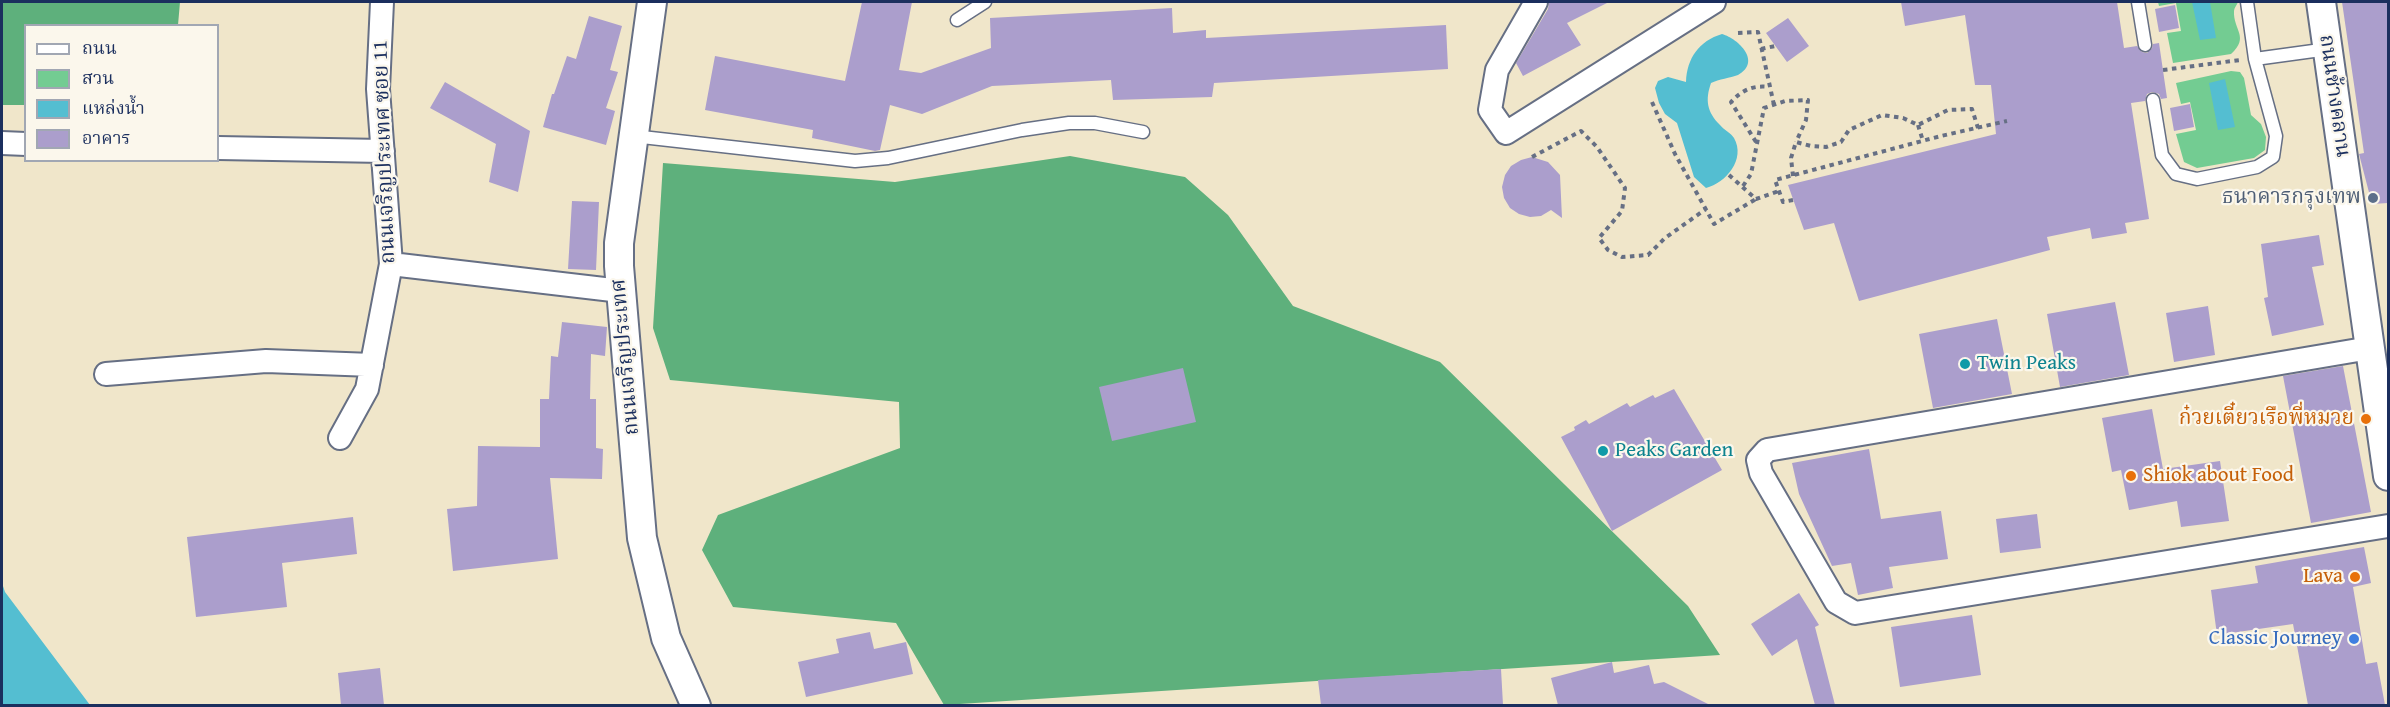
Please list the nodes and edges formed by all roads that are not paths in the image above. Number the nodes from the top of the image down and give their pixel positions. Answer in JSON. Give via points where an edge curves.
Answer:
{"nodes":[{"id":1,"x":382,"y":2,"type":"edge"},
{"id":2,"x":652,"y":2,"type":"edge"},
{"id":3,"x":985,"y":2,"type":"edge"},
{"id":4,"x":1536,"y":2,"type":"edge"},
{"id":5,"x":1714,"y":2,"type":"edge"},
{"id":6,"x":2138,"y":2,"type":"edge"},
{"id":7,"x":2247,"y":2,"type":"edge"},
{"id":8,"x":2321,"y":2,"type":"edge"},
{"id":9,"x":957,"y":20,"type":"dead end"},
{"id":10,"x":2145,"y":45,"type":"dead end"},
{"id":11,"x":2328,"y":49,"type":"junction"},
{"id":12,"x":2254,"y":58,"type":"junction"},
{"id":13,"x":2153,"y":100,"type":"dead end"},
{"id":14,"x":1143,"y":132,"type":"dead end"},
{"id":15,"x":633,"y":136,"type":"junction"},
{"id":16,"x":2,"y":143,"type":"edge"},
{"id":17,"x":24,"y":144,"type":"edge"},
{"id":18,"x":219,"y":148,"type":"edge"},
{"id":19,"x":383,"y":151,"type":"junction"},
{"id":20,"x":391,"y":264,"type":"junction"},
{"id":21,"x":621,"y":291,"type":"junction"},
{"id":22,"x":2370,"y":348,"type":"junction"},
{"id":23,"x":372,"y":365,"type":"junction"},
{"id":24,"x":106,"y":375,"type":"dead end"},
{"id":25,"x":340,"y":438,"type":"dead end"},
{"id":26,"x":2388,"y":476,"type":"edge"},
{"id":27,"x":2388,"y":526,"type":"edge"},
{"id":28,"x":696,"y":705,"type":"edge"}],
"edges":[{"from":1,"to":19,"type":"street","name":"ถนนเจริญประเทศ ซอย 11","via":[[378,89]]},
{"from":2,"to":15,"type":"street","name":"ถนนเจริญประเทศ"},
{"from":3,"to":9,"type":"lane"},
{"from":4,"to":5,"type":"street","via":[[1497,70],[1490,110],[1506,133]]},
{"from":6,"to":10,"type":"lane"},
{"from":7,"to":12,"type":"lane"},
{"from":8,"to":11,"type":"street","name":"ถนนช้างคลาน"},
{"from":11,"to":12,"type":"lane"},
{"from":11,"to":22,"type":"street","name":"ถนนช้างคลาน"},
{"from":12,"to":13,"type":"lane","via":[[2277,136],[2273,157],[2257,167],[2197,179],[2176,174],[2162,155]]},
{"from":14,"to":15,"type":"lane","via":[[1095,123],[1069,123],[888,158],[855,160]]},
{"from":15,"to":21,"type":"street","name":"ถนนเจริญประเทศ","via":[[619,243]]},
{"from":16,"to":17,"type":"street"},
{"from":18,"to":19,"type":"street"},
{"from":19,"to":20,"type":"street","name":"ถนนเจริญประเทศ ซอย 11"},
{"from":20,"to":21,"type":"street"},
{"from":20,"to":23,"type":"street","name":"ถนนเจริญประเทศ ซอย 11"},
{"from":21,"to":28,"type":"street","name":"ถนนเจริญประเทศ","via":[[642,538],[666,638]]},
{"from":22,"to":26,"type":"street","name":"ถนนช้างคลาน"},
{"from":22,"to":27,"type":"street","via":[[1767,450],[1758,460],[1761,473],[1836,602],[1855,613]]},
{"from":23,"to":24,"type":"street","via":[[266,361]]},
{"from":23,"to":25,"type":"street","name":"ถนนเจริญประเทศ ซอย 11","via":[[367,389]]}]}
